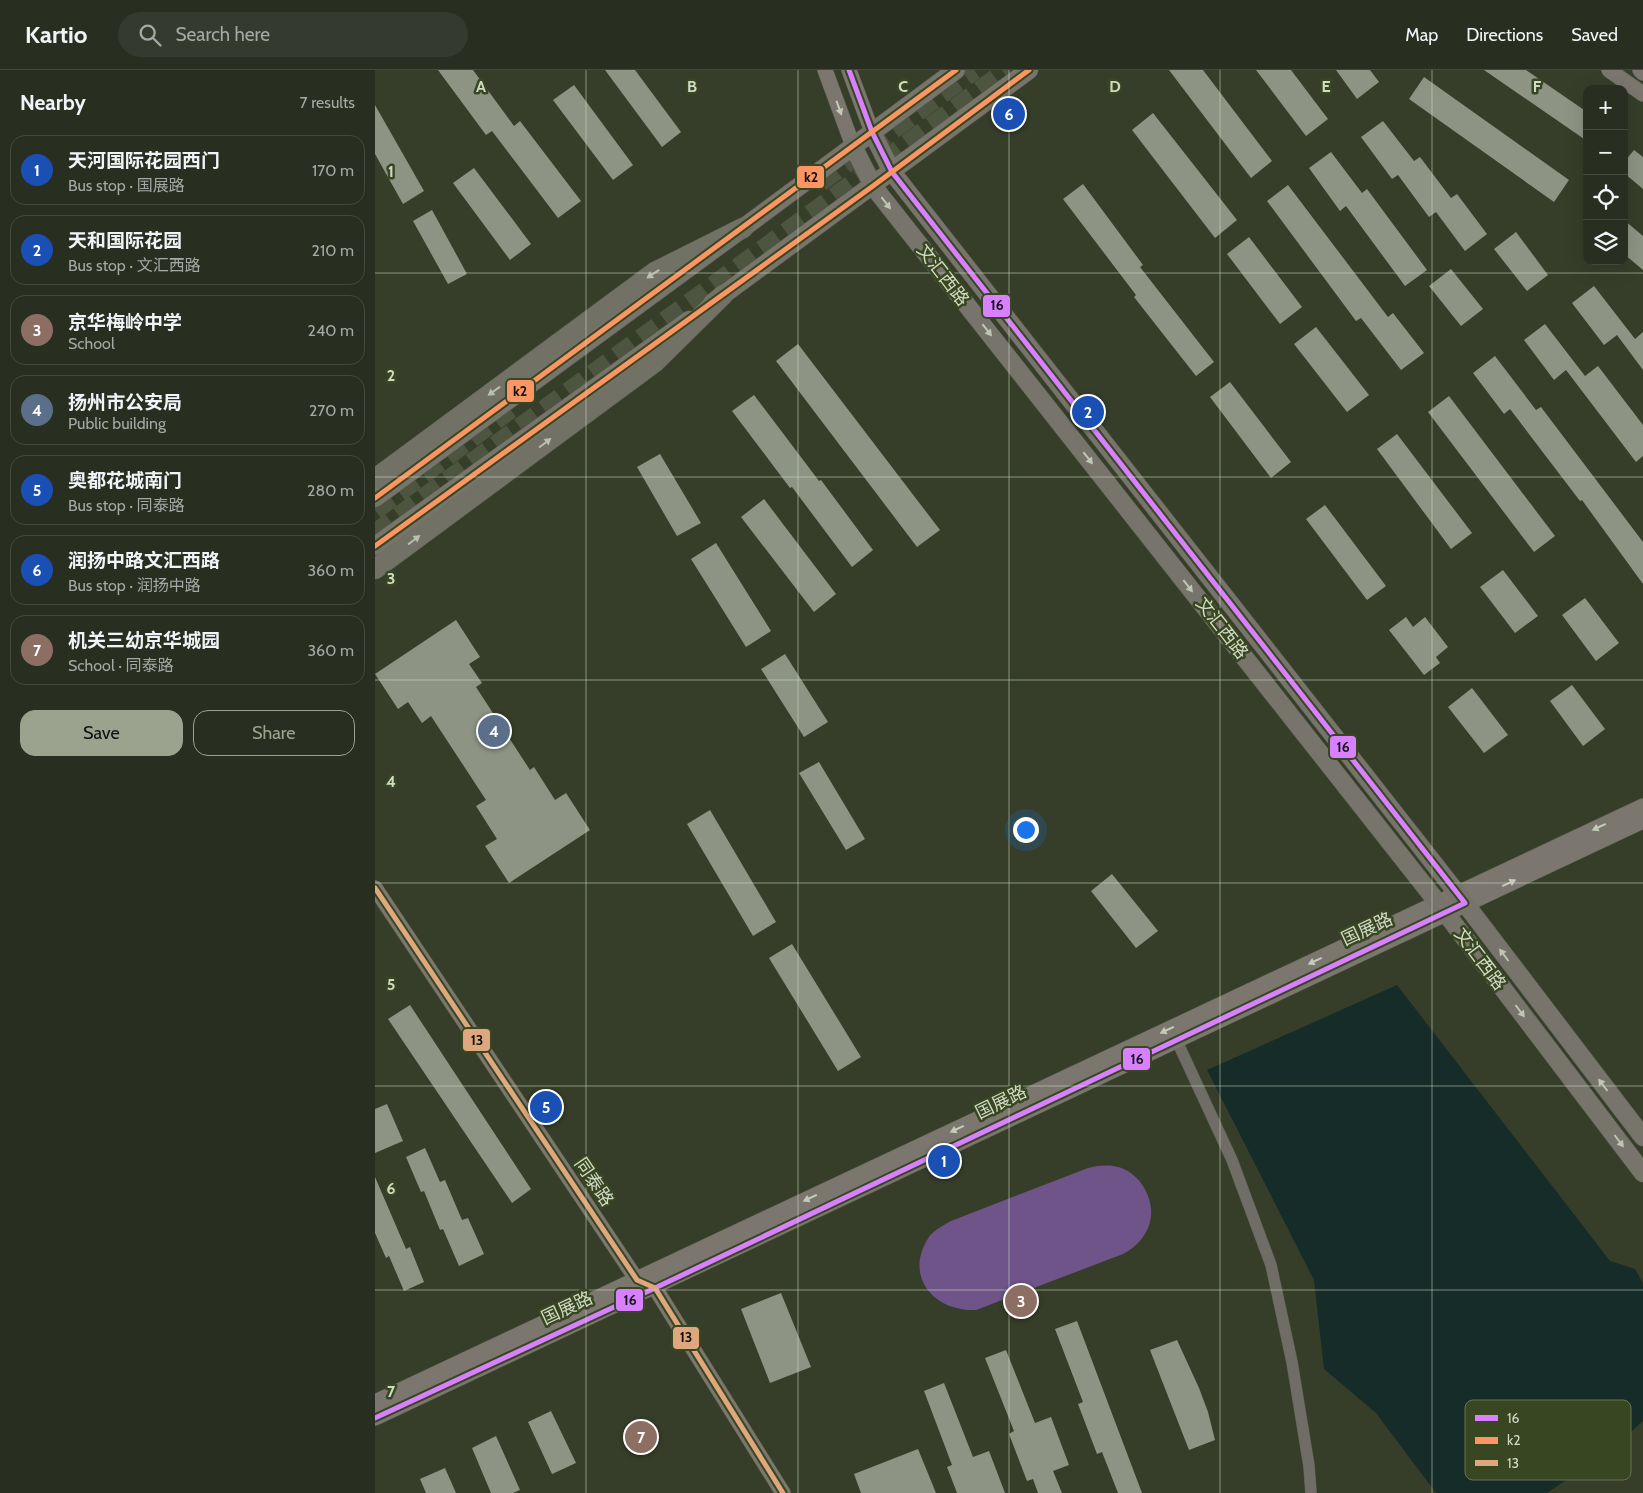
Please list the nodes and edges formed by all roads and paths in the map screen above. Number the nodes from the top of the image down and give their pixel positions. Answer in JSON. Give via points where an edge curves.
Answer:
{"nodes":[{"id":1,"x":825,"y":70,"type":"edge"},
{"id":2,"x":849,"y":70,"type":"edge"},
{"id":3,"x":957,"y":70,"type":"edge"},
{"id":4,"x":1029,"y":70,"type":"edge"},
{"id":5,"x":1609,"y":70,"type":"edge"},
{"id":6,"x":1640,"y":70,"type":"edge"},
{"id":7,"x":1643,"y":73,"type":"edge"},
{"id":8,"x":1643,"y":94,"type":"edge"},
{"id":9,"x":872,"y":132,"type":"junction"},
{"id":10,"x":853,"y":146,"type":"junction"},
{"id":11,"x":892,"y":172,"type":"junction"},
{"id":12,"x":873,"y":186,"type":"junction"},
{"id":13,"x":743,"y":228,"type":"junction"},
{"id":14,"x":723,"y":294,"type":"junction"},
{"id":15,"x":375,"y":479,"type":"edge"},
{"id":16,"x":375,"y":498,"type":"edge"},
{"id":17,"x":375,"y":546,"type":"edge"},
{"id":18,"x":375,"y":569,"type":"edge"},
{"id":19,"x":1643,"y":806,"type":"edge"},
{"id":20,"x":1643,"y":821,"type":"edge"},
{"id":21,"x":375,"y":888,"type":"edge"},
{"id":22,"x":1461,"y":898,"type":"junction"},
{"id":23,"x":1442,"y":908,"type":"junction"},
{"id":24,"x":1176,"y":1039,"type":"junction"},
{"id":25,"x":1643,"y":1137,"type":"edge"},
{"id":26,"x":1643,"y":1172,"type":"edge"},
{"id":27,"x":637,"y":1280,"type":"junction"},
{"id":28,"x":655,"y":1288,"type":"junction"},
{"id":29,"x":375,"y":1402,"type":"edge"},
{"id":30,"x":375,"y":1418,"type":"edge"},
{"id":31,"x":783,"y":1493,"type":"edge"},
{"id":32,"x":1311,"y":1493,"type":"edge"}],
"edges":[{"from":1,"to":10,"type":"street","name":"文汇西路","one_way":true},
{"from":2,"to":9,"type":"street","name":"文汇西路"},
{"from":3,"to":9,"type":"main road"},
{"from":4,"to":11,"type":"main road"},
{"from":5,"to":8,"type":"street"},
{"from":6,"to":7,"type":"street"},
{"from":9,"to":10,"type":"main road"},
{"from":9,"to":11,"type":"main road","name":"文汇西路"},
{"from":10,"to":12,"type":"main road","name":"文汇西路"},
{"from":10,"to":13,"type":"main road"},
{"from":11,"to":12,"type":"main road"},
{"from":11,"to":22,"type":"main road","name":"文汇西路"},
{"from":12,"to":14,"type":"main road"},
{"from":12,"to":23,"type":"main road","name":"文汇西路","one_way":true},
{"from":13,"to":15,"type":"highway","one_way":true,"via":[[655,272]]},
{"from":13,"to":16,"type":"main road"},
{"from":14,"to":17,"type":"main road"},
{"from":18,"to":14,"type":"highway","one_way":true,"via":[[655,362]]},
{"from":19,"to":22,"type":"street","name":"国展路","one_way":true},
{"from":22,"to":20,"type":"street","name":"国展路","one_way":true},
{"from":21,"to":27,"type":"street","name":"同泰路"},
{"from":22,"to":23,"type":"street","name":"国展路"},
{"from":25,"to":22,"type":"main road","name":"文汇西路","one_way":true},
{"from":23,"to":24,"type":"street","name":"国展路"},
{"from":23,"to":26,"type":"main road","name":"文汇西路","one_way":true},
{"from":23,"to":27,"type":"street","name":"国展路","one_way":true},
{"from":24,"to":28,"type":"street","name":"国展路"},
{"from":24,"to":32,"type":"street","via":[[1232,1160],[1271,1265],[1292,1362]]},
{"from":27,"to":28,"type":"street"},
{"from":27,"to":29,"type":"street","name":"国展路"},
{"from":28,"to":30,"type":"street","name":"国展路"},
{"from":28,"to":31,"type":"street"}]}
